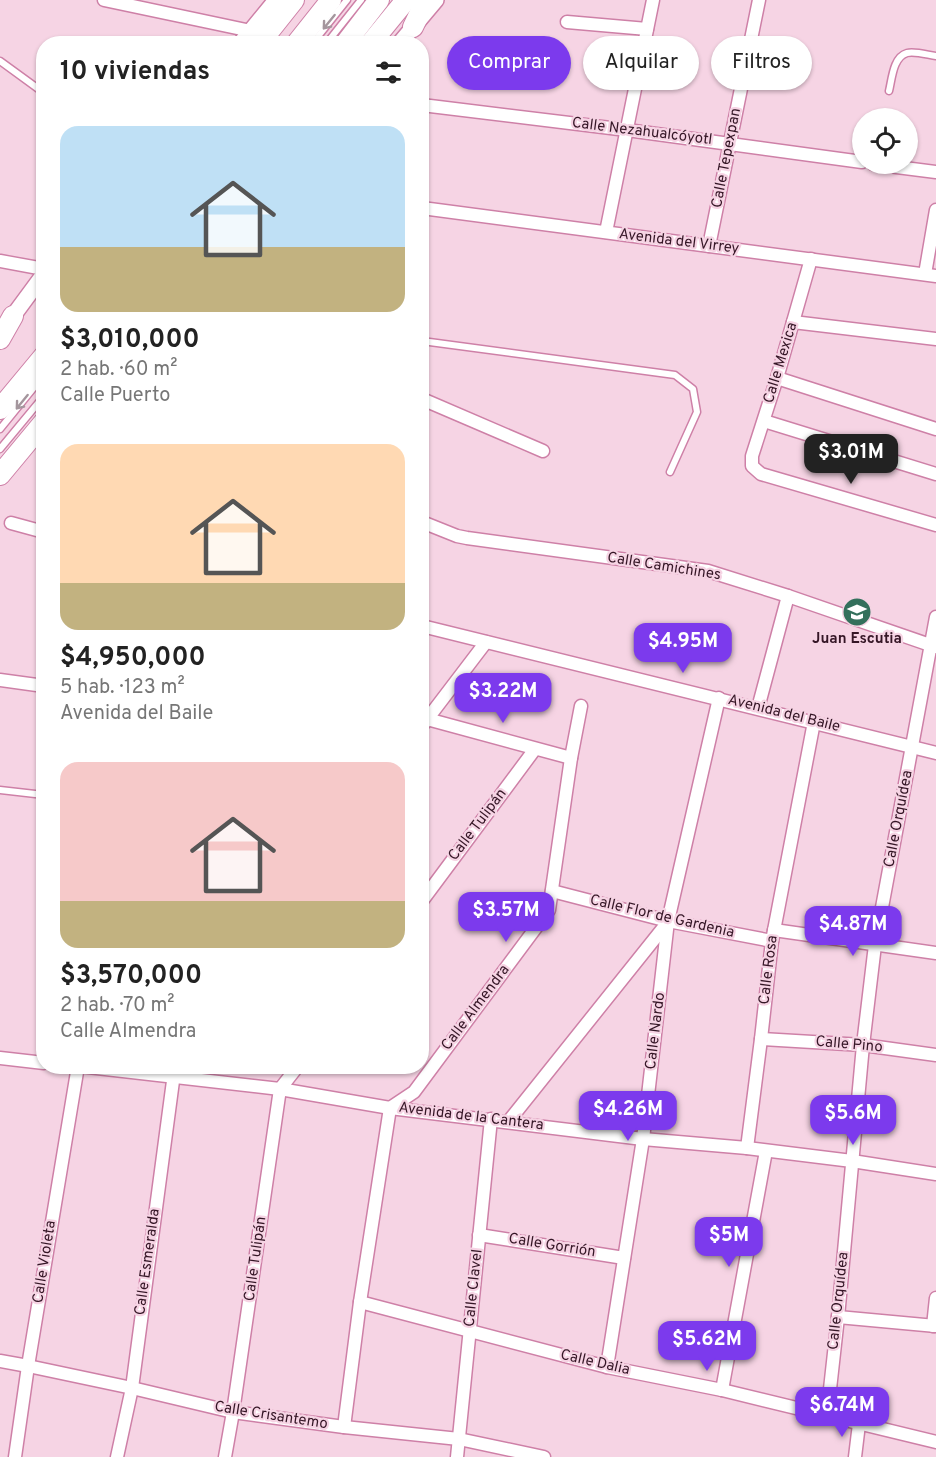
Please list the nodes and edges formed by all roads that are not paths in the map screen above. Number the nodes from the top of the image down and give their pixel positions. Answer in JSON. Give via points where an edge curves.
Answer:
{"nodes":[{"id":1,"x":104,"y":0,"type":"edge"},
{"id":2,"x":276,"y":0,"type":"edge"},
{"id":3,"x":294,"y":0,"type":"edge"},
{"id":4,"x":331,"y":0,"type":"edge"},
{"id":5,"x":347,"y":0,"type":"edge"},
{"id":6,"x":361,"y":0,"type":"edge"},
{"id":7,"x":379,"y":0,"type":"edge"},
{"id":8,"x":406,"y":0,"type":"edge"},
{"id":9,"x":426,"y":0,"type":"edge"},
{"id":10,"x":436,"y":0,"type":"edge"},
{"id":11,"x":653,"y":0,"type":"edge"},
{"id":12,"x":759,"y":0,"type":"edge"},
{"id":13,"x":137,"y":3,"type":"edge"},
{"id":14,"x":567,"y":22,"type":"dead end"},
{"id":15,"x":413,"y":27,"type":"junction"},
{"id":16,"x":647,"y":29,"type":"junction"},
{"id":17,"x":252,"y":36,"type":"edge"},
{"id":18,"x":256,"y":36,"type":"edge"},
{"id":19,"x":256,"y":36,"type":"edge"},
{"id":20,"x":302,"y":36,"type":"edge"},
{"id":21,"x":318,"y":36,"type":"edge"},
{"id":22,"x":332,"y":36,"type":"edge"},
{"id":23,"x":351,"y":36,"type":"edge"},
{"id":24,"x":377,"y":36,"type":"edge"},
{"id":25,"x":406,"y":36,"type":"edge"},
{"id":26,"x":936,"y":56,"type":"edge"},
{"id":27,"x":0,"y":61,"type":"edge"},
{"id":28,"x":36,"y":87,"type":"edge"},
{"id":29,"x":889,"y":91,"type":"dead end"},
{"id":30,"x":429,"y":106,"type":"edge"},
{"id":31,"x":627,"y":130,"type":"junction"},
{"id":32,"x":730,"y":144,"type":"junction"},
{"id":33,"x":852,"y":161,"type":"edge"},
{"id":34,"x":918,"y":170,"type":"edge"},
{"id":35,"x":936,"y":172,"type":"edge"},
{"id":36,"x":429,"y":209,"type":"edge"},
{"id":37,"x":936,"y":210,"type":"edge"},
{"id":38,"x":606,"y":232,"type":"junction"},
{"id":39,"x":709,"y":246,"type":"junction"},
{"id":40,"x":811,"y":259,"type":"junction"},
{"id":41,"x":0,"y":261,"type":"edge"},
{"id":42,"x":36,"y":268,"type":"edge"},
{"id":43,"x":930,"y":275,"type":"edge"},
{"id":44,"x":36,"y":285,"type":"edge"},
{"id":45,"x":13,"y":316,"type":"joint"},
{"id":46,"x":794,"y":322,"type":"junction"},
{"id":47,"x":0,"y":339,"type":"edge"},
{"id":48,"x":936,"y":339,"type":"edge"},
{"id":49,"x":429,"y":342,"type":"edge"},
{"id":50,"x":36,"y":366,"type":"edge"},
{"id":51,"x":777,"y":378,"type":"junction"},
{"id":52,"x":36,"y":385,"type":"edge"},
{"id":53,"x":429,"y":402,"type":"edge"},
{"id":54,"x":36,"y":406,"type":"edge"},
{"id":55,"x":0,"y":409,"type":"edge"},
{"id":56,"x":764,"y":421,"type":"junction"},
{"id":57,"x":0,"y":429,"type":"edge"},
{"id":58,"x":936,"y":429,"type":"edge"},
{"id":59,"x":36,"y":432,"type":"edge"},
{"id":60,"x":0,"y":449,"type":"edge"},
{"id":61,"x":543,"y":451,"type":"dead end"},
{"id":62,"x":670,"y":472,"type":"dead end"},
{"id":63,"x":936,"y":474,"type":"edge"},
{"id":64,"x":0,"y":475,"type":"edge"},
{"id":65,"x":11,"y":524,"type":"dead end"},
{"id":66,"x":429,"y":525,"type":"edge"},
{"id":67,"x":936,"y":525,"type":"edge"},
{"id":68,"x":36,"y":530,"type":"edge"},
{"id":69,"x":788,"y":596,"type":"junction"},
{"id":70,"x":936,"y":617,"type":"edge"},
{"id":71,"x":429,"y":628,"type":"edge"},
{"id":72,"x":486,"y":642,"type":"junction"},
{"id":73,"x":933,"y":646,"type":"edge"},
{"id":74,"x":0,"y":680,"type":"edge"},
{"id":75,"x":36,"y":685,"type":"edge"},
{"id":76,"x":719,"y":698,"type":"junction"},
{"id":77,"x":581,"y":706,"type":"dead end"},
{"id":78,"x":758,"y":708,"type":"junction"},
{"id":79,"x":429,"y":716,"type":"edge"},
{"id":80,"x":814,"y":722,"type":"junction"},
{"id":81,"x":429,"y":723,"type":"edge"},
{"id":82,"x":913,"y":746,"type":"junction"},
{"id":83,"x":535,"y":749,"type":"junction"},
{"id":84,"x":936,"y":753,"type":"edge"},
{"id":85,"x":571,"y":758,"type":"junction"},
{"id":86,"x":0,"y":790,"type":"edge"},
{"id":87,"x":36,"y":794,"type":"edge"},
{"id":88,"x":552,"y":891,"type":"junction"},
{"id":89,"x":429,"y":892,"type":"edge"},
{"id":90,"x":668,"y":921,"type":"junction"},
{"id":91,"x":773,"y":936,"type":"junction"},
{"id":92,"x":875,"y":945,"type":"junction"},
{"id":93,"x":936,"y":953,"type":"edge"},
{"id":94,"x":761,"y":1039,"type":"junction"},
{"id":95,"x":863,"y":1045,"type":"junction"},
{"id":96,"x":936,"y":1055,"type":"edge"},
{"id":97,"x":0,"y":1058,"type":"edge"},
{"id":98,"x":36,"y":1062,"type":"edge"},
{"id":99,"x":429,"y":1071,"type":"edge"},
{"id":100,"x":77,"y":1074,"type":"edge"},
{"id":101,"x":174,"y":1074,"type":"edge"},
{"id":102,"x":186,"y":1074,"type":"edge"},
{"id":103,"x":292,"y":1074,"type":"edge"},
{"id":104,"x":427,"y":1074,"type":"edge"},
{"id":105,"x":280,"y":1089,"type":"junction"},
{"id":106,"x":390,"y":1108,"type":"junction"},
{"id":107,"x":491,"y":1119,"type":"junction"},
{"id":108,"x":508,"y":1122,"type":"junction"},
{"id":109,"x":644,"y":1139,"type":"junction"},
{"id":110,"x":747,"y":1148,"type":"junction"},
{"id":111,"x":766,"y":1151,"type":"junction"},
{"id":112,"x":852,"y":1161,"type":"junction"},
{"id":113,"x":936,"y":1174,"type":"edge"},
{"id":114,"x":479,"y":1235,"type":"junction"},
{"id":115,"x":624,"y":1258,"type":"junction"},
{"id":116,"x":936,"y":1298,"type":"edge"},
{"id":117,"x":360,"y":1302,"type":"junction"},
{"id":118,"x":838,"y":1317,"type":"junction"},
{"id":119,"x":934,"y":1326,"type":"edge"},
{"id":120,"x":470,"y":1331,"type":"junction"},
{"id":121,"x":0,"y":1361,"type":"edge"},
{"id":122,"x":28,"y":1366,"type":"junction"},
{"id":123,"x":607,"y":1367,"type":"junction"},
{"id":124,"x":132,"y":1388,"type":"junction"},
{"id":125,"x":722,"y":1390,"type":"junction"},
{"id":126,"x":233,"y":1412,"type":"junction"},
{"id":127,"x":827,"y":1416,"type":"junction"},
{"id":128,"x":859,"y":1424,"type":"junction"},
{"id":129,"x":344,"y":1427,"type":"junction"},
{"id":130,"x":459,"y":1438,"type":"junction"},
{"id":131,"x":936,"y":1442,"type":"edge"},
{"id":132,"x":15,"y":1457,"type":"edge"},
{"id":133,"x":117,"y":1457,"type":"edge"},
{"id":134,"x":225,"y":1457,"type":"edge"},
{"id":135,"x":457,"y":1457,"type":"edge"},
{"id":136,"x":544,"y":1457,"type":"edge"},
{"id":137,"x":855,"y":1457,"type":"edge"}],
"edges":[{"from":1,"to":13,"type":"street"},
{"from":2,"to":18,"type":"street"},
{"from":3,"to":19,"type":"highway"},
{"from":4,"to":20,"type":"highway"},
{"from":5,"to":21,"type":"lane","one_way":true},
{"from":6,"to":22,"type":"lane"},
{"from":7,"to":23,"type":"highway"},
{"from":8,"to":24,"type":"highway"},
{"from":9,"to":15,"type":"highway"},
{"from":10,"to":15,"type":"street"},
{"from":11,"to":16,"type":"street"},
{"from":12,"to":32,"type":"street","name":"Calle Tepexpan"},
{"from":13,"to":17,"type":"street"},
{"from":14,"to":16,"type":"street"},
{"from":15,"to":25,"type":"street"},
{"from":16,"to":31,"type":"street"},
{"from":26,"to":29,"type":"lane","via":[[908,52],[900,56]]},
{"from":27,"to":28,"type":"lane"},
{"from":30,"to":31,"type":"street","name":"Calle Nezahualcóyotl"},
{"from":31,"to":32,"type":"street","name":"Calle Nezahualcóyotl"},
{"from":31,"to":38,"type":"street"},
{"from":32,"to":33,"type":"street","name":"Calle Nezahualcóyotl"},
{"from":32,"to":39,"type":"street","name":"Calle Tepexpan"},
{"from":34,"to":35,"type":"street"},
{"from":36,"to":38,"type":"street","name":"Avenida del Virrey"},
{"from":37,"to":43,"type":"street"},
{"from":38,"to":39,"type":"street","name":"Avenida del Virrey"},
{"from":39,"to":40,"type":"street","name":"Avenida del Virrey"},
{"from":40,"to":43,"type":"street","name":"Avenida del Virrey"},
{"from":40,"to":46,"type":"street","name":"Calle Mexica"},
{"from":41,"to":42,"type":"street"},
{"from":44,"to":45,"type":"street"},
{"from":45,"to":47,"type":"highway"},
{"from":46,"to":48,"type":"street"},
{"from":46,"to":51,"type":"street","name":"Calle Mexica"},
{"from":49,"to":62,"type":"lane","via":[[675,375],[693,389],[697,412]]},
{"from":50,"to":55,"type":"highway"},
{"from":51,"to":56,"type":"street","name":"Calle Mexica"},
{"from":51,"to":58,"type":"street"},
{"from":52,"to":57,"type":"lane","one_way":true},
{"from":53,"to":61,"type":"street"},
{"from":54,"to":60,"type":"lane"},
{"from":56,"to":63,"type":"street"},
{"from":56,"to":67,"type":"street","name":"Calle Mexica","via":[[752,456],[752,466],[760,474]]},
{"from":59,"to":64,"type":"highway"},
{"from":65,"to":68,"type":"street"},
{"from":66,"to":69,"type":"street","name":"Calle Camichines","via":[[467,538],[708,571]]},
{"from":69,"to":73,"type":"street","name":"Calle Camichines"},
{"from":69,"to":78,"type":"street"},
{"from":70,"to":73,"type":"street","name":"Calle Orquídea"},
{"from":71,"to":72,"type":"street","name":"Avenida del Baile"},
{"from":72,"to":76,"type":"street","name":"Avenida del Baile"},
{"from":72,"to":79,"type":"street"},
{"from":73,"to":82,"type":"street","name":"Calle Orquídea"},
{"from":74,"to":75,"type":"street"},
{"from":76,"to":78,"type":"street","name":"Avenida del Baile"},
{"from":76,"to":90,"type":"street","name":"Calle Nardo"},
{"from":77,"to":85,"type":"street","name":"Calle Almendra"},
{"from":78,"to":80,"type":"street","name":"Avenida del Baile"},
{"from":80,"to":82,"type":"street","name":"Avenida del Baile"},
{"from":80,"to":91,"type":"street","name":"Calle Rosa"},
{"from":81,"to":83,"type":"street"},
{"from":82,"to":84,"type":"street","name":"Avenida del Baile"},
{"from":82,"to":92,"type":"street","name":"Calle Orquídea"},
{"from":83,"to":85,"type":"street"},
{"from":83,"to":89,"type":"street","name":"Calle Tulipán"},
{"from":85,"to":88,"type":"street","name":"Calle Almendra"},
{"from":86,"to":87,"type":"lane"},
{"from":88,"to":90,"type":"street","name":"Calle Flor de Gardenia"},
{"from":88,"to":99,"type":"street","name":"Calle Almendra","via":[[549,910]]},
{"from":90,"to":91,"type":"street","name":"Calle Flor de Gardenia"},
{"from":90,"to":108,"type":"street"},
{"from":90,"to":109,"type":"street","name":"Calle Nardo"},
{"from":91,"to":92,"type":"street","name":"Calle Flor de Gardenia"},
{"from":91,"to":94,"type":"street","name":"Calle Rosa"},
{"from":92,"to":93,"type":"street","name":"Calle Flor de Gardenia"},
{"from":92,"to":95,"type":"street","name":"Calle Orquídea"},
{"from":94,"to":95,"type":"street","name":"Calle Pino"},
{"from":94,"to":110,"type":"street","name":"Calle Rosa"},
{"from":95,"to":96,"type":"street","name":"Calle Pino"},
{"from":95,"to":112,"type":"street","name":"Calle Orquídea"},
{"from":97,"to":98,"type":"street"},
{"from":100,"to":122,"type":"street","name":"Calle Violeta"},
{"from":101,"to":124,"type":"street","name":"Calle Esmeralda"},
{"from":102,"to":105,"type":"street","name":"Avenida de la Cantera"},
{"from":103,"to":105,"type":"street","name":"Calle Tulipán"},
{"from":104,"to":106,"type":"street","name":"Calle Almendra","via":[[410,1095]]},
{"from":105,"to":106,"type":"street","name":"Avenida de la Cantera"},
{"from":105,"to":126,"type":"street","name":"Calle Tulipán"},
{"from":106,"to":107,"type":"street","name":"Avenida de la Cantera"},
{"from":106,"to":117,"type":"street"},
{"from":107,"to":108,"type":"street","name":"Avenida de la Cantera"},
{"from":107,"to":114,"type":"street","name":"Calle Clavel"},
{"from":108,"to":109,"type":"street","name":"Avenida de la Cantera"},
{"from":109,"to":110,"type":"street","name":"Avenida de la Cantera"},
{"from":109,"to":115,"type":"street","name":"Calle Nardo"},
{"from":110,"to":111,"type":"street","name":"Avenida de la Cantera"},
{"from":111,"to":112,"type":"street","name":"Avenida de la Cantera"},
{"from":111,"to":125,"type":"street"},
{"from":112,"to":113,"type":"street","name":"Avenida de la Cantera"},
{"from":112,"to":118,"type":"street","name":"Calle Orquídea"},
{"from":114,"to":115,"type":"street","name":"Calle Gorrión"},
{"from":114,"to":120,"type":"street","name":"Calle Clavel"},
{"from":115,"to":123,"type":"street","name":"Calle Nardo"},
{"from":116,"to":119,"type":"street"},
{"from":117,"to":120,"type":"street","name":"Calle Dalia"},
{"from":117,"to":129,"type":"street"},
{"from":118,"to":119,"type":"street"},
{"from":118,"to":127,"type":"street","name":"Calle Orquídea"},
{"from":120,"to":123,"type":"street","name":"Calle Dalia"},
{"from":120,"to":130,"type":"street","name":"Calle Clavel"},
{"from":121,"to":122,"type":"street","name":"Calle Crisantemo"},
{"from":122,"to":124,"type":"street","name":"Calle Crisantemo"},
{"from":122,"to":132,"type":"street","name":"Calle Violeta"},
{"from":123,"to":125,"type":"street","name":"Calle Dalia"},
{"from":124,"to":126,"type":"street","name":"Calle Crisantemo"},
{"from":124,"to":133,"type":"street","name":"Calle Esmeralda"},
{"from":125,"to":127,"type":"street","name":"Calle Dalia"},
{"from":126,"to":129,"type":"street","name":"Calle Crisantemo"},
{"from":126,"to":134,"type":"street","name":"Calle Tulipán"},
{"from":127,"to":128,"type":"street","name":"Calle Dalia"},
{"from":128,"to":131,"type":"street","name":"Calle Dalia"},
{"from":128,"to":137,"type":"street"},
{"from":129,"to":130,"type":"street","name":"Calle Crisantemo"},
{"from":130,"to":135,"type":"street","name":"Calle Clavel"},
{"from":130,"to":136,"type":"street","name":"Calle Crisantemo"}]}
